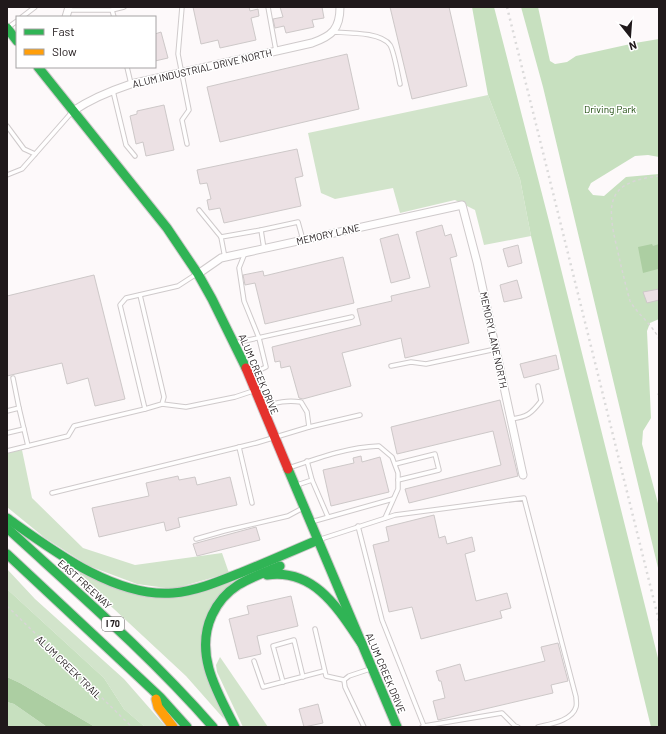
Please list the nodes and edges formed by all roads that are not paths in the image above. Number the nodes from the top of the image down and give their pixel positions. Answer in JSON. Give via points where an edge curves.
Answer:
{"nodes":[{"id":1,"x":36,"y":7,"type":"edge"},
{"id":2,"x":124,"y":7,"type":"edge"},
{"id":3,"x":182,"y":7,"type":"edge"},
{"id":4,"x":268,"y":7,"type":"edge"},
{"id":5,"x":340,"y":7,"type":"edge"},
{"id":6,"x":91,"y":9,"type":"edge"},
{"id":7,"x":112,"y":10,"type":"junction"},
{"id":8,"x":67,"y":11,"type":"edge"},
{"id":9,"x":23,"y":16,"type":"edge"},
{"id":10,"x":114,"y":16,"type":"edge"},
{"id":11,"x":16,"y":22,"type":"edge"},
{"id":12,"x":7,"y":28,"type":"edge"},
{"id":13,"x":333,"y":32,"type":"junction"},
{"id":14,"x":14,"y":39,"type":"edge"},
{"id":15,"x":276,"y":51,"type":"junction"},
{"id":16,"x":39,"y":68,"type":"edge"},
{"id":17,"x":127,"y":68,"type":"edge"},
{"id":18,"x":182,"y":72,"type":"junction"},
{"id":19,"x":131,"y":84,"type":"junction"},
{"id":20,"x":400,"y":84,"type":"dead end"},
{"id":21,"x":113,"y":90,"type":"junction"},
{"id":22,"x":73,"y":111,"type":"junction"},
{"id":23,"x":7,"y":126,"type":"edge"},
{"id":24,"x":187,"y":144,"type":"dead end"},
{"id":25,"x":35,"y":154,"type":"junction"},
{"id":26,"x":135,"y":156,"type":"dead end"},
{"id":27,"x":7,"y":175,"type":"edge"},
{"id":28,"x":462,"y":205,"type":"joint"},
{"id":29,"x":199,"y":210,"type":"dead end"},
{"id":30,"x":261,"y":230,"type":"junction"},
{"id":31,"x":221,"y":237,"type":"junction"},
{"id":32,"x":303,"y":240,"type":"junction"},
{"id":33,"x":264,"y":249,"type":"junction"},
{"id":34,"x":245,"y":253,"type":"junction"},
{"id":35,"x":225,"y":258,"type":"junction"},
{"id":36,"x":198,"y":274,"type":"junction"},
{"id":37,"x":140,"y":295,"type":"junction"},
{"id":38,"x":352,"y":317,"type":"dead end"},
{"id":39,"x":259,"y":338,"type":"junction"},
{"id":40,"x":234,"y":343,"type":"junction"},
{"id":41,"x":496,"y":349,"type":"junction"},
{"id":42,"x":391,"y":366,"type":"dead end"},
{"id":43,"x":248,"y":376,"type":"junction"},
{"id":44,"x":13,"y":378,"type":"dead end"},
{"id":45,"x":538,"y":386,"type":"dead end"},
{"id":46,"x":254,"y":390,"type":"junction"},
{"id":47,"x":162,"y":404,"type":"junction"},
{"id":48,"x":20,"y":408,"type":"junction"},
{"id":49,"x":262,"y":408,"type":"junction"},
{"id":50,"x":145,"y":409,"type":"junction"},
{"id":51,"x":7,"y":411,"type":"edge"},
{"id":52,"x":360,"y":415,"type":"dead end"},
{"id":53,"x":510,"y":419,"type":"junction"},
{"id":54,"x":309,"y":428,"type":"junction"},
{"id":55,"x":24,"y":429,"type":"junction"},
{"id":56,"x":7,"y":433,"type":"edge"},
{"id":57,"x":274,"y":438,"type":"junction"},
{"id":58,"x":28,"y":446,"type":"junction"},
{"id":59,"x":239,"y":448,"type":"junction"},
{"id":60,"x":7,"y":451,"type":"edge"},
{"id":61,"x":308,"y":462,"type":"junction"},
{"id":62,"x":395,"y":464,"type":"junction"},
{"id":63,"x":287,"y":469,"type":"junction"},
{"id":64,"x":523,"y":475,"type":"dead end"},
{"id":65,"x":312,"y":480,"type":"junction"},
{"id":66,"x":398,"y":480,"type":"junction"},
{"id":67,"x":294,"y":486,"type":"junction"},
{"id":68,"x":52,"y":493,"type":"dead end"},
{"id":69,"x":393,"y":500,"type":"junction"},
{"id":70,"x":252,"y":503,"type":"dead end"},
{"id":71,"x":304,"y":507,"type":"junction"},
{"id":72,"x":328,"y":517,"type":"junction"},
{"id":73,"x":7,"y":518,"type":"edge"},
{"id":74,"x":385,"y":518,"type":"junction"},
{"id":75,"x":310,"y":522,"type":"junction"},
{"id":76,"x":358,"y":526,"type":"junction"},
{"id":77,"x":7,"y":528,"type":"edge"},
{"id":78,"x":196,"y":539,"type":"dead end"},
{"id":79,"x":318,"y":540,"type":"junction"},
{"id":80,"x":7,"y":554,"type":"edge"},
{"id":81,"x":249,"y":580,"type":"junction"},
{"id":82,"x":315,"y":629,"type":"dead end"},
{"id":83,"x":362,"y":644,"type":"junction"},
{"id":84,"x":254,"y":661,"type":"dead end"},
{"id":85,"x":372,"y":668,"type":"junction"},
{"id":86,"x":324,"y":671,"type":"junction"},
{"id":87,"x":303,"y":677,"type":"junction"},
{"id":88,"x":344,"y":680,"type":"junction"},
{"id":89,"x":283,"y":682,"type":"junction"},
{"id":90,"x":154,"y":692,"type":"junction"},
{"id":91,"x":173,"y":727,"type":"edge"},
{"id":92,"x":187,"y":727,"type":"edge"},
{"id":93,"x":213,"y":727,"type":"edge"},
{"id":94,"x":235,"y":727,"type":"edge"},
{"id":95,"x":364,"y":727,"type":"edge"},
{"id":96,"x":397,"y":727,"type":"edge"},
{"id":97,"x":423,"y":727,"type":"edge"},
{"id":98,"x":518,"y":727,"type":"edge"},
{"id":99,"x":538,"y":727,"type":"edge"}],
"edges":[{"from":1,"to":9,"type":"lane"},
{"from":2,"to":7,"type":"lane"},
{"from":3,"to":18,"type":"lane","via":[[178,54]]},
{"from":4,"to":15,"type":"lane"},
{"from":5,"to":13,"type":"street","via":[[340,18]]},
{"from":6,"to":7,"type":"lane"},
{"from":6,"to":8,"type":"lane"},
{"from":7,"to":10,"type":"lane"},
{"from":11,"to":12,"type":"lane"},
{"from":12,"to":14,"type":"main road"},
{"from":13,"to":15,"type":"street","name":"ALUM INDUSTRIAL DRIVE NORTH","via":[[318,41]]},
{"from":13,"to":20,"type":"lane","via":[[373,35],[386,40],[391,46]]},
{"from":15,"to":18,"type":"street","name":"ALUM INDUSTRIAL DRIVE NORTH"},
{"from":16,"to":22,"type":"main road","name":"ALUM CREEK DRIVE"},
{"from":17,"to":19,"type":"lane"},
{"from":18,"to":19,"type":"street","name":"ALUM INDUSTRIAL DRIVE NORTH"},
{"from":18,"to":24,"type":"lane","via":[[189,110],[182,120]]},
{"from":19,"to":21,"type":"street","name":"ALUM INDUSTRIAL DRIVE NORTH"},
{"from":21,"to":22,"type":"street","name":"ALUM INDUSTRIAL DRIVE NORTH"},
{"from":21,"to":26,"type":"lane","via":[[126,145]]},
{"from":22,"to":25,"type":"lane"},
{"from":22,"to":36,"type":"main road","name":"ALUM CREEK DRIVE","via":[[167,228]]},
{"from":23,"to":25,"type":"lane","via":[[24,149]]},
{"from":25,"to":27,"type":"lane","via":[[22,169]]},
{"from":28,"to":32,"type":"street","name":"MEMORY LANE"},
{"from":28,"to":41,"type":"street","name":"MEMORY LANE NORTH"},
{"from":29,"to":31,"type":"lane"},
{"from":30,"to":31,"type":"lane"},
{"from":30,"to":32,"type":"lane","via":[[298,222]]},
{"from":30,"to":33,"type":"lane"},
{"from":31,"to":35,"type":"lane"},
{"from":32,"to":33,"type":"street","name":"MEMORY LANE"},
{"from":33,"to":34,"type":"street","name":"MEMORY LANE"},
{"from":34,"to":35,"type":"street","name":"MEMORY LANE"},
{"from":34,"to":39,"type":"lane","via":[[239,268],[244,301]]},
{"from":35,"to":36,"type":"street","name":"MEMORY LANE","via":[[221,258]]},
{"from":36,"to":37,"type":"lane","via":[[178,286]]},
{"from":36,"to":40,"type":"main road","name":"ALUM CREEK DRIVE"},
{"from":37,"to":47,"type":"lane","via":[[164,397]]},
{"from":37,"to":50,"type":"lane","via":[[126,298],[120,304]]},
{"from":38,"to":39,"type":"lane"},
{"from":39,"to":40,"type":"lane"},
{"from":39,"to":43,"type":"lane","via":[[266,367]]},
{"from":40,"to":43,"type":"main road","name":"ALUM CREEK DRIVE"},
{"from":41,"to":42,"type":"lane","via":[[426,364],[411,362]]},
{"from":41,"to":53,"type":"street","name":"MEMORY LANE NORTH"},
{"from":43,"to":46,"type":"main road","name":"ALUM CREEK DRIVE"},
{"from":44,"to":48,"type":"lane"},
{"from":45,"to":53,"type":"lane","via":[[540,401],[533,412],[522,418]]},
{"from":46,"to":47,"type":"lane","via":[[235,397],[186,407]]},
{"from":46,"to":49,"type":"main road","name":"ALUM CREEK DRIVE"},
{"from":47,"to":50,"type":"lane"},
{"from":48,"to":51,"type":"lane"},
{"from":48,"to":55,"type":"lane"},
{"from":49,"to":54,"type":"lane","via":[[280,402],[301,402],[307,412]]},
{"from":49,"to":57,"type":"main road","name":"ALUM CREEK DRIVE"},
{"from":50,"to":58,"type":"lane","via":[[74,426],[68,436]]},
{"from":52,"to":54,"type":"lane"},
{"from":53,"to":64,"type":"street","name":"MEMORY LANE NORTH"},
{"from":54,"to":57,"type":"lane"},
{"from":55,"to":56,"type":"lane"},
{"from":55,"to":58,"type":"lane"},
{"from":57,"to":59,"type":"lane"},
{"from":57,"to":63,"type":"main road","name":"ALUM CREEK DRIVE"},
{"from":58,"to":60,"type":"lane"},
{"from":59,"to":68,"type":"lane"},
{"from":59,"to":70,"type":"lane"},
{"from":61,"to":62,"type":"lane","via":[[366,446],[379,446],[392,457]]},
{"from":61,"to":63,"type":"lane"},
{"from":61,"to":65,"type":"lane"},
{"from":62,"to":66,"type":"lane"},
{"from":62,"to":66,"type":"lane","via":[[435,454],[439,470]]},
{"from":63,"to":67,"type":"main road","name":"ALUM CREEK DRIVE"},
{"from":65,"to":67,"type":"lane"},
{"from":65,"to":72,"type":"lane"},
{"from":66,"to":69,"type":"lane","via":[[398,489]]},
{"from":67,"to":71,"type":"main road","name":"ALUM CREEK DRIVE"},
{"from":69,"to":72,"type":"lane"},
{"from":69,"to":74,"type":"lane"},
{"from":71,"to":75,"type":"main road","name":"ALUM CREEK DRIVE"},
{"from":71,"to":78,"type":"lane","via":[[288,516]]},
{"from":72,"to":75,"type":"lane"},
{"from":73,"to":79,"type":"main road","via":[[58,554],[103,579],[134,589],[161,593],[209,585]]},
{"from":74,"to":76,"type":"lane"},
{"from":74,"to":99,"type":"lane","via":[[524,498],[576,697],[576,707],[570,715]]},
{"from":75,"to":79,"type":"main road","name":"ALUM CREEK DRIVE"},
{"from":76,"to":79,"type":"lane"},
{"from":76,"to":97,"type":"lane","via":[[382,620]]},
{"from":77,"to":93,"type":"main road","name":"EAST FREEWAY","number":"I 70","via":[[150,658]]},
{"from":79,"to":81,"type":"main road","via":[[312,552]]},
{"from":79,"to":83,"type":"main road","name":"ALUM CREEK DRIVE"},
{"from":80,"to":90,"type":"main road","number":"I 70"},
{"from":81,"to":83,"type":"main road","via":[[282,574],[318,588],[339,611]]},
{"from":81,"to":94,"type":"main road","via":[[221,600],[210,619],[204,643],[211,678]]},
{"from":82,"to":86,"type":"lane"},
{"from":83,"to":85,"type":"main road","name":"ALUM CREEK DRIVE"},
{"from":84,"to":89,"type":"lane","via":[[263,686]]},
{"from":85,"to":88,"type":"lane"},
{"from":85,"to":96,"type":"main road","name":"ALUM CREEK DRIVE"},
{"from":86,"to":87,"type":"lane"},
{"from":86,"to":88,"type":"lane","via":[[326,676]]},
{"from":87,"to":89,"type":"lane"},
{"from":87,"to":89,"type":"lane","via":[[294,640],[273,646]]},
{"from":88,"to":95,"type":"lane"},
{"from":90,"to":91,"type":"main road","via":[[158,707]]},
{"from":90,"to":92,"type":"main road","number":"I 70"},
{"from":97,"to":98,"type":"lane","via":[[502,713]]}]}
